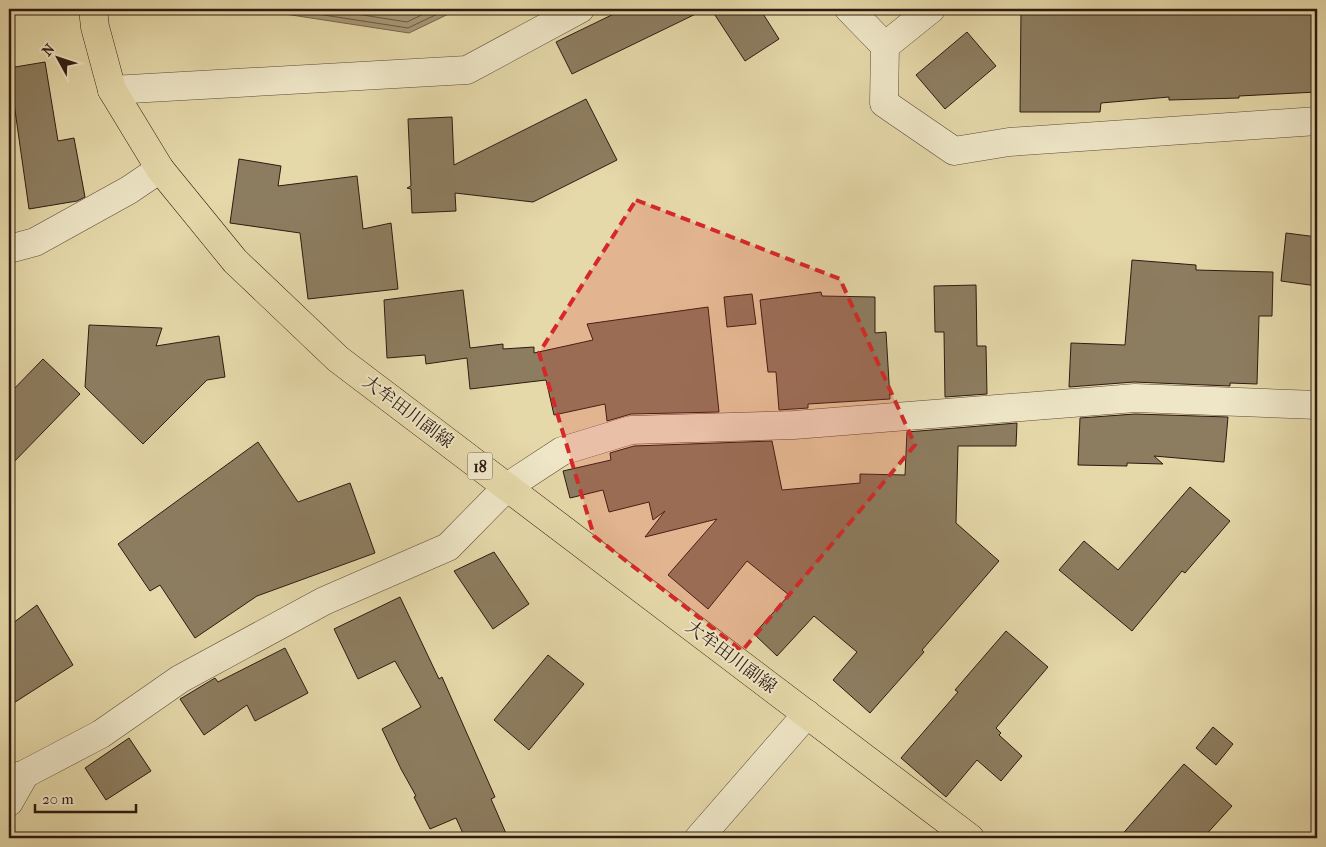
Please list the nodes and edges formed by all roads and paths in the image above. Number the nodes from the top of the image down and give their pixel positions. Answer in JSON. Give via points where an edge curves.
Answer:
{"nodes":[{"id":1,"x":93,"y":9,"type":"edge"},
{"id":2,"x":580,"y":9,"type":"edge"},
{"id":3,"x":849,"y":9,"type":"edge"},
{"id":4,"x":931,"y":9,"type":"edge"},
{"id":5,"x":885,"y":46,"type":"junction"},
{"id":6,"x":112,"y":90,"type":"junction"},
{"id":7,"x":1317,"y":121,"type":"edge"},
{"id":8,"x":160,"y":170,"type":"junction"},
{"id":9,"x":9,"y":249,"type":"edge"},
{"id":10,"x":1317,"y":405,"type":"edge"},
{"id":11,"x":508,"y":487,"type":"junction"},
{"id":12,"x":807,"y":714,"type":"junction"},
{"id":13,"x":17,"y":776,"type":"edge"},
{"id":14,"x":9,"y":802,"type":"edge"},
{"id":15,"x":699,"y":838,"type":"edge"},
{"id":16,"x":970,"y":838,"type":"edge"}],
"edges":[{"from":1,"to":6,"type":"main road","name":"大牟田川副線","number":"18"},
{"from":2,"to":6,"type":"street","via":[[467,70]]},
{"from":3,"to":5,"type":"street"},
{"from":4,"to":5,"type":"street"},
{"from":5,"to":7,"type":"street","via":[[884,103],[954,151],[1009,142]]},
{"from":6,"to":8,"type":"main road","name":"大牟田川副線","number":"18"},
{"from":8,"to":9,"type":"street","via":[[35,242]]},
{"from":8,"to":11,"type":"main road","name":"大牟田川副線","number":"18","via":[[235,261],[338,359]]},
{"from":10,"to":11,"type":"street","via":[[1135,398],[794,425],[631,430],[562,451]]},
{"from":11,"to":12,"type":"main road","name":"大牟田川副線","number":"18"},
{"from":11,"to":13,"type":"street","via":[[448,547],[324,601],[180,679],[101,734]]},
{"from":12,"to":15,"type":"street"},
{"from":12,"to":16,"type":"main road","name":"大牟田川副線","number":"18"},
{"from":13,"to":14,"type":"street"}]}
